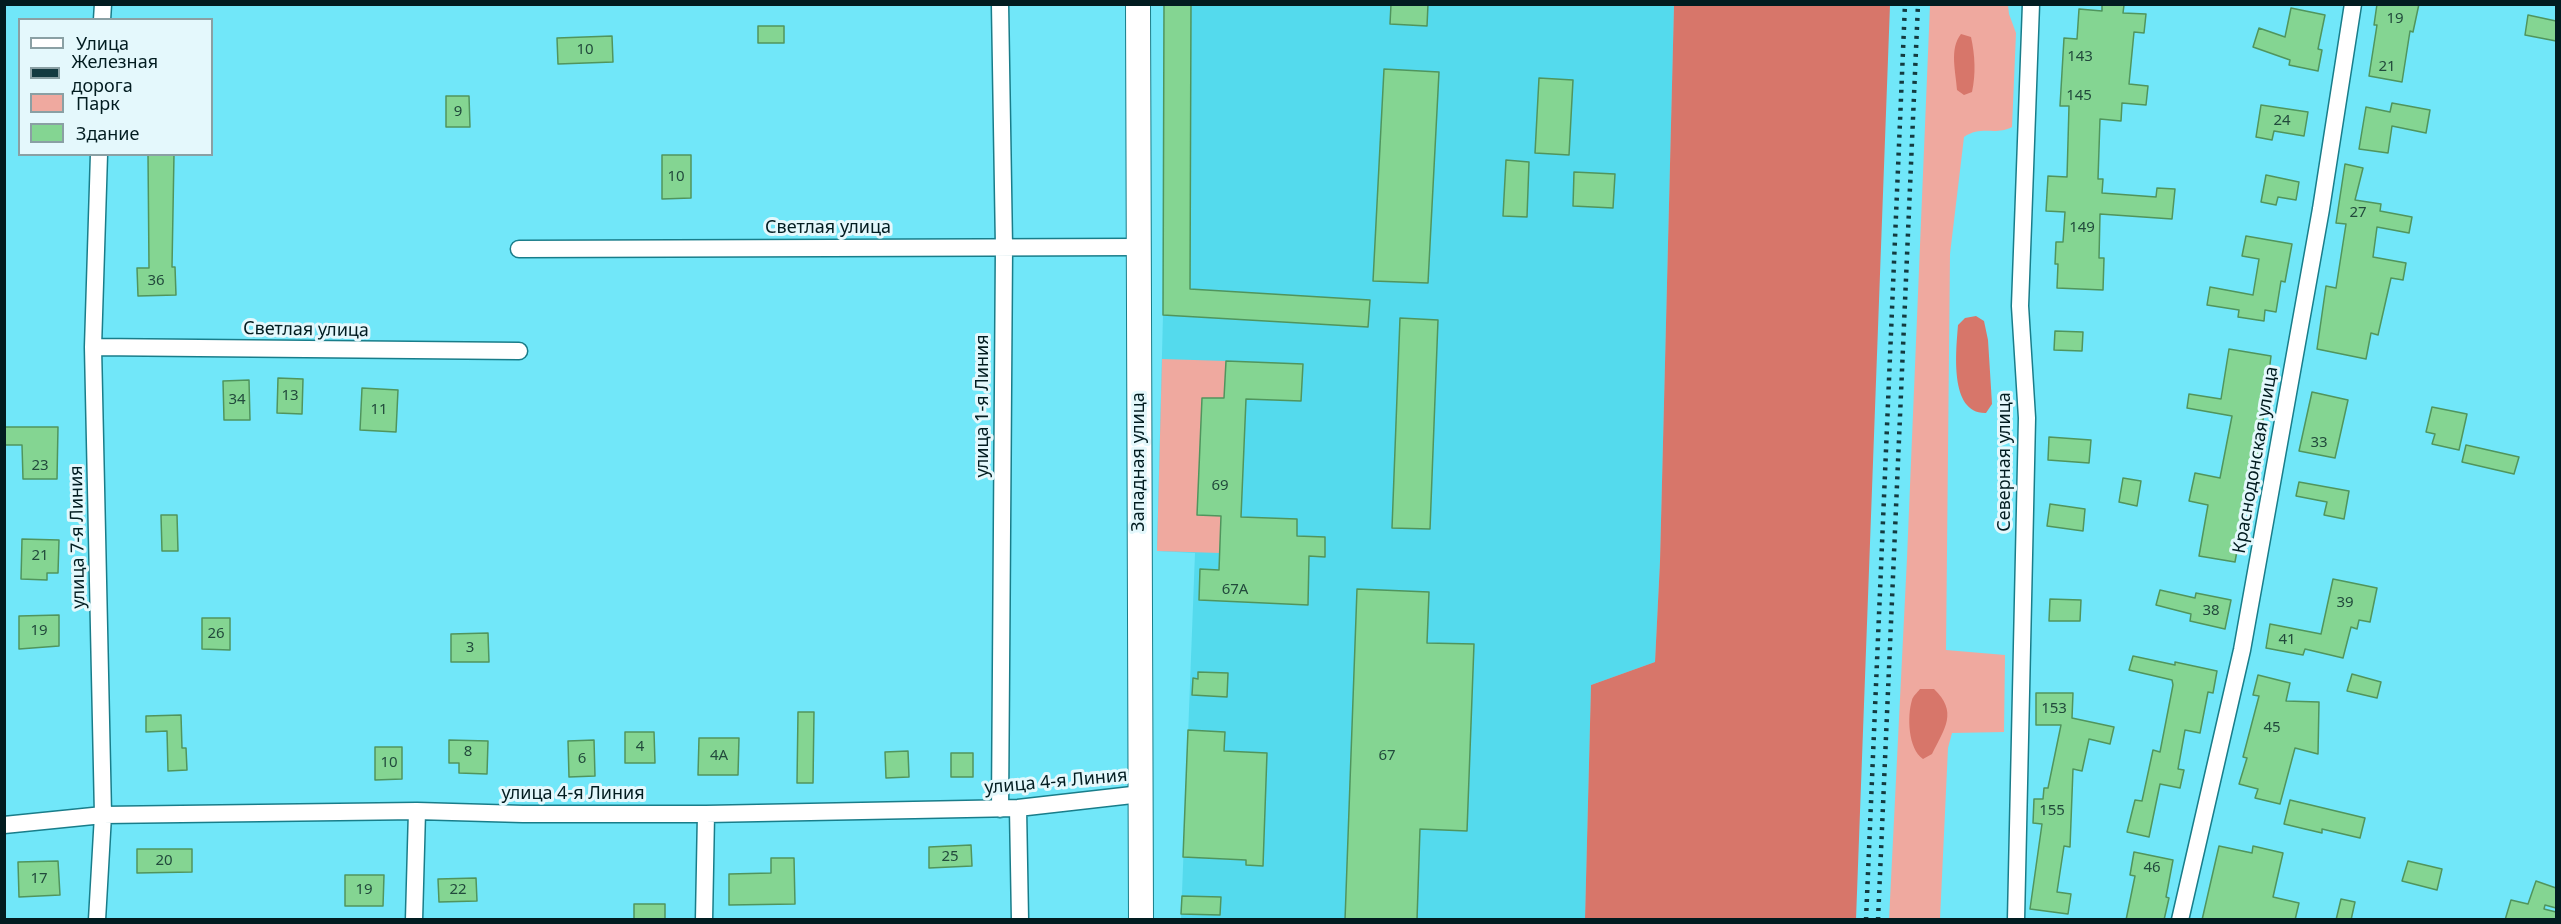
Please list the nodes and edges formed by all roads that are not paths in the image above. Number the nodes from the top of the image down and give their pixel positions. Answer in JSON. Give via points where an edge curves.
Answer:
{"nodes":[{"id":1,"x":1000,"y":4,"type":"edge"},
{"id":2,"x":1138,"y":4,"type":"edge"},
{"id":3,"x":2031,"y":4,"type":"edge"},
{"id":4,"x":2353,"y":4,"type":"edge"},
{"id":5,"x":99,"y":156,"type":"edge"},
{"id":6,"x":1004,"y":247,"type":"junction"},
{"id":7,"x":1138,"y":247,"type":"junction"},
{"id":8,"x":519,"y":249,"type":"dead end"},
{"id":9,"x":93,"y":347,"type":"junction"},
{"id":10,"x":519,"y":351,"type":"dead end"},
{"id":11,"x":1141,"y":794,"type":"junction"},
{"id":12,"x":1018,"y":808,"type":"junction"},
{"id":13,"x":1000,"y":809,"type":"junction"},
{"id":14,"x":417,"y":811,"type":"junction"},
{"id":15,"x":706,"y":814,"type":"junction"},
{"id":16,"x":103,"y":815,"type":"junction"},
{"id":17,"x":4,"y":825,"type":"edge"},
{"id":18,"x":97,"y":920,"type":"edge"},
{"id":19,"x":414,"y":920,"type":"edge"},
{"id":20,"x":704,"y":920,"type":"edge"},
{"id":21,"x":1020,"y":920,"type":"edge"},
{"id":22,"x":1141,"y":920,"type":"edge"},
{"id":23,"x":2016,"y":920,"type":"edge"},
{"id":24,"x":2180,"y":920,"type":"edge"}],
"edges":[{"from":1,"to":6,"type":"street","name":"улица 1-я Линия"},
{"from":2,"to":7,"type":"street","name":"Западная улица"},
{"from":3,"to":23,"type":"street","name":"Северная улица","via":[[2020,306],[2026,418]]},
{"from":4,"to":24,"type":"street","name":"Краснодонская улица","via":[[2321,209],[2242,650]]},
{"from":5,"to":9,"type":"street","name":"улица 7-я Линия"},
{"from":6,"to":7,"type":"street","name":"Светлая улица"},
{"from":6,"to":8,"type":"street","name":"Светлая улица"},
{"from":6,"to":13,"type":"street","name":"улица 1-я Линия"},
{"from":7,"to":11,"type":"street","name":"Западная улица"},
{"from":9,"to":10,"type":"street","name":"Светлая улица"},
{"from":9,"to":16,"type":"street","name":"улица 7-я Линия"},
{"from":11,"to":12,"type":"street","name":"улица 4-я Линия"},
{"from":11,"to":22,"type":"street","name":"Западная улица"},
{"from":12,"to":13,"type":"street","name":"улица 4-я Линия"},
{"from":12,"to":21,"type":"street"},
{"from":13,"to":15,"type":"street","name":"улица 4-я Линия"},
{"from":14,"to":15,"type":"street","name":"улица 4-я Линия"},
{"from":14,"to":16,"type":"street","name":"улица 4-я Линия"},
{"from":14,"to":19,"type":"street"},
{"from":15,"to":20,"type":"street"},
{"from":16,"to":17,"type":"street","name":"улица 4-я Линия"},
{"from":16,"to":18,"type":"street","name":"улица 7-я Линия"}]}
